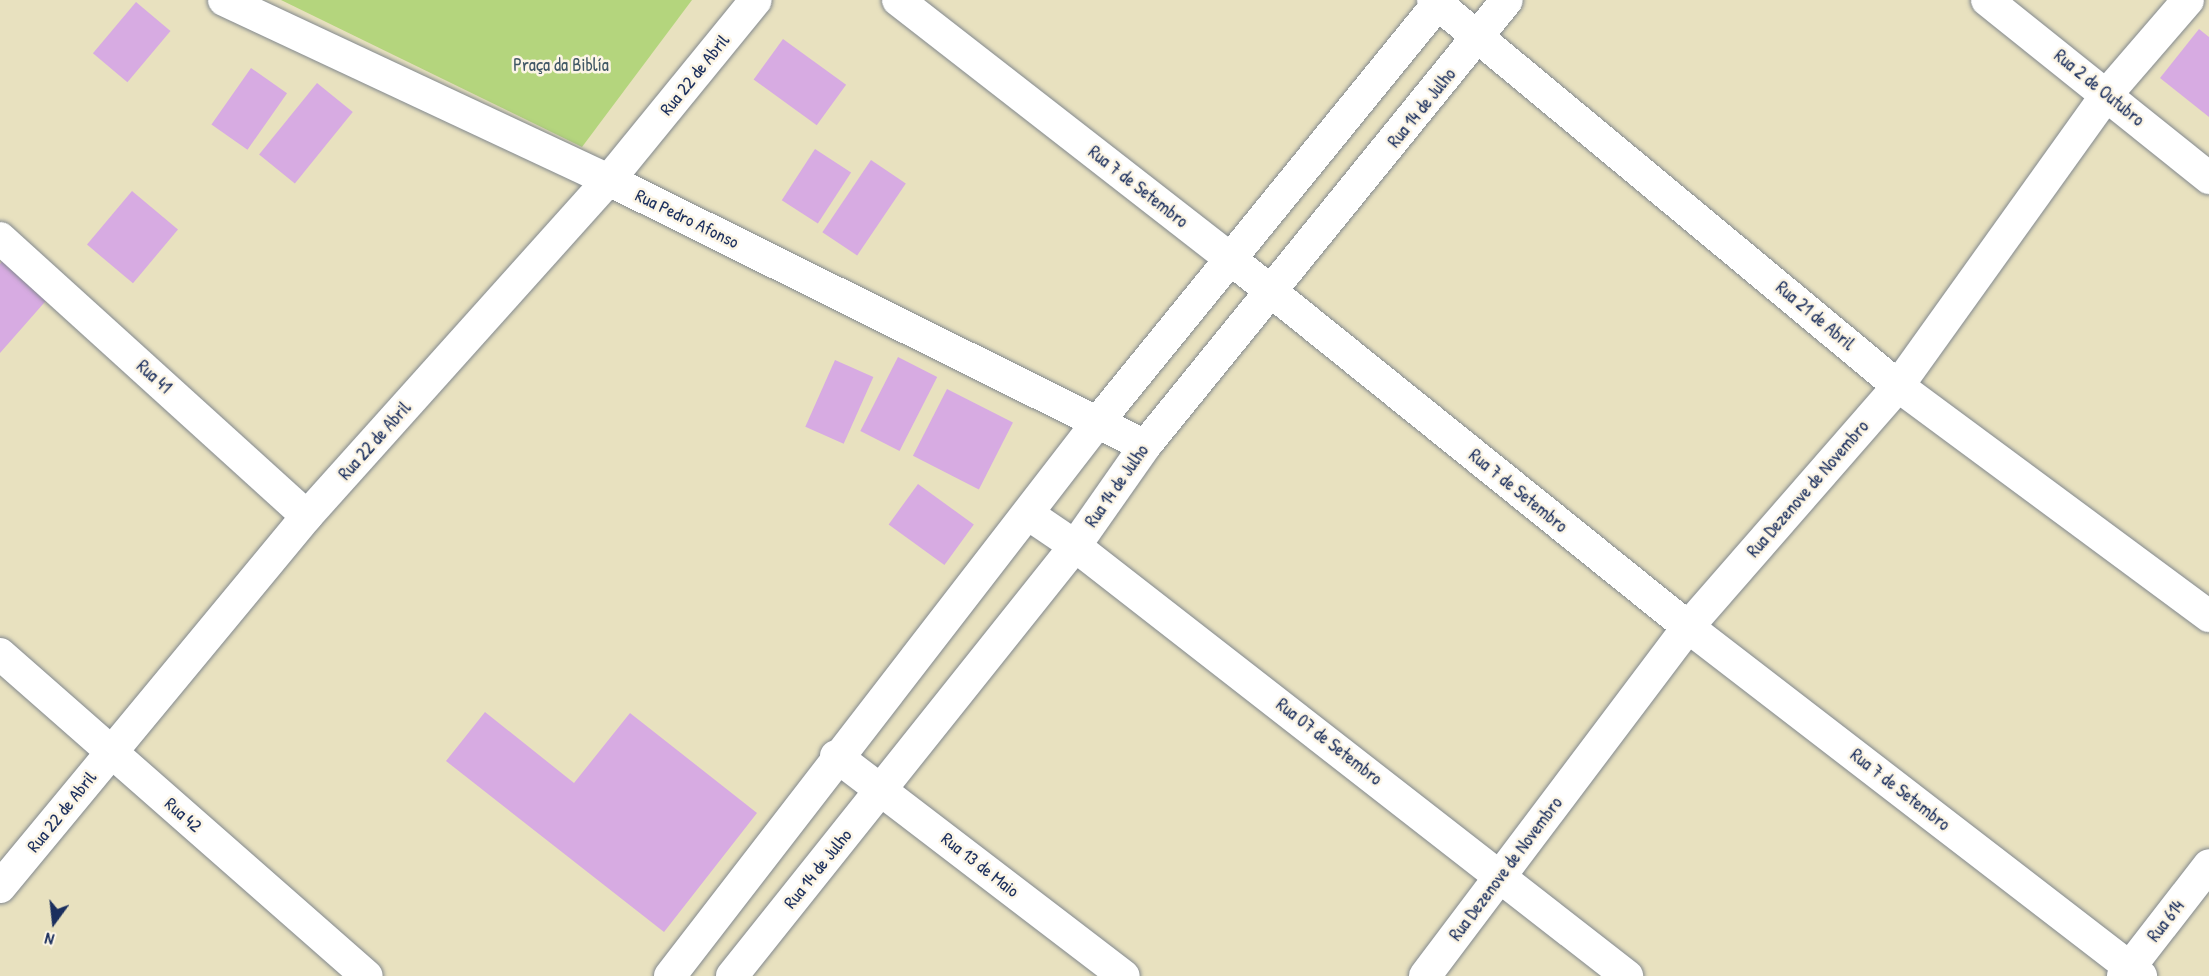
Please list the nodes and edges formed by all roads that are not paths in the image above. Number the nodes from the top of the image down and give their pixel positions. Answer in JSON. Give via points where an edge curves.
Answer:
{"nodes":[{"id":1,"x":224,"y":0,"type":"edge"},
{"id":2,"x":756,"y":0,"type":"edge"},
{"id":3,"x":898,"y":0,"type":"edge"},
{"id":4,"x":1508,"y":0,"type":"edge"},
{"id":5,"x":1987,"y":0,"type":"edge"},
{"id":6,"x":2188,"y":0,"type":"edge"},
{"id":7,"x":1438,"y":1,"type":"edge"},
{"id":8,"x":1479,"y":38,"type":"junction"},
{"id":9,"x":2107,"y":94,"type":"junction"},
{"id":10,"x":2209,"y":178,"type":"edge"},
{"id":11,"x":609,"y":180,"type":"junction"},
{"id":12,"x":0,"y":238,"type":"edge"},
{"id":13,"x":1232,"y":260,"type":"junction"},
{"id":14,"x":1272,"y":294,"type":"junction"},
{"id":15,"x":1898,"y":386,"type":"junction"},
{"id":16,"x":1097,"y":423,"type":"junction"},
{"id":17,"x":1145,"y":446,"type":"junction"},
{"id":18,"x":1028,"y":514,"type":"junction"},
{"id":19,"x":307,"y":516,"type":"junction"},
{"id":20,"x":1075,"y":546,"type":"junction"},
{"id":21,"x":2209,"y":616,"type":"edge"},
{"id":22,"x":1688,"y":627,"type":"junction"},
{"id":23,"x":0,"y":654,"type":"edge"},
{"id":24,"x":111,"y":752,"type":"junction"},
{"id":25,"x":836,"y":756,"type":"junction"},
{"id":26,"x":883,"y":790,"type":"junction"},
{"id":27,"x":2209,"y":865,"type":"edge"},
{"id":28,"x":1502,"y":876,"type":"junction"},
{"id":29,"x":740,"y":883,"type":"junction"},
{"id":30,"x":0,"y":887,"type":"edge"},
{"id":31,"x":782,"y":914,"type":"junction"},
{"id":32,"x":2131,"y":973,"type":"edge"},
{"id":33,"x":367,"y":976,"type":"edge"},
{"id":34,"x":670,"y":976,"type":"edge"},
{"id":35,"x":732,"y":976,"type":"edge"},
{"id":36,"x":1124,"y":976,"type":"edge"},
{"id":37,"x":1425,"y":976,"type":"edge"},
{"id":38,"x":1627,"y":976,"type":"edge"}],
"edges":[{"from":1,"to":11,"type":"street","name":"Rua Pedro Afonso"},
{"from":2,"to":11,"type":"street","name":"Rua 22 de Abril"},
{"from":3,"to":13,"type":"street","name":"Rua 7 de Setembro"},
{"from":4,"to":8,"type":"street","name":"Rua 14 de Julho"},
{"from":5,"to":9,"type":"street","name":"Rua 2 de Outubro"},
{"from":6,"to":9,"type":"street","name":"Rua Dezenove de Novembro"},
{"from":7,"to":8,"type":"street","name":"Rua 21 de Abril"},
{"from":7,"to":13,"type":"street"},
{"from":8,"to":14,"type":"street","name":"Rua 14 de Julho"},
{"from":8,"to":15,"type":"street","name":"Rua 21 de Abril"},
{"from":9,"to":10,"type":"street","name":"Rua 2 de Outubro"},
{"from":9,"to":15,"type":"street","name":"Rua Dezenove de Novembro"},
{"from":11,"to":16,"type":"street","name":"Rua Pedro Afonso"},
{"from":11,"to":19,"type":"street","name":"Rua 22 de Abril"},
{"from":12,"to":19,"type":"street","name":"Rua 41"},
{"from":13,"to":14,"type":"street","name":"Rua 7 de Setembro"},
{"from":13,"to":16,"type":"street"},
{"from":14,"to":17,"type":"street","name":"Rua 14 de Julho"},
{"from":14,"to":22,"type":"street","name":"Rua 7 de Setembro"},
{"from":15,"to":21,"type":"street","name":"Rua 21 de Abril"},
{"from":15,"to":22,"type":"street","name":"Rua Dezenove de Novembro"},
{"from":16,"to":17,"type":"street","name":"Rua Pedro Afonso"},
{"from":16,"to":18,"type":"street"},
{"from":17,"to":20,"type":"street","name":"Rua 14 de Julho"},
{"from":18,"to":20,"type":"street","name":"Rua 07 de Setembro"},
{"from":18,"to":25,"type":"street"},
{"from":19,"to":24,"type":"street","name":"Rua 22 de Abril"},
{"from":20,"to":26,"type":"street","name":"Rua 14 de Julho"},
{"from":20,"to":28,"type":"street","name":"Rua 07 de Setembro"},
{"from":22,"to":28,"type":"street","name":"Rua Dezenove de Novembro"},
{"from":22,"to":32,"type":"street","name":"Rua 7 de Setembro"},
{"from":23,"to":24,"type":"street","name":"Rua 42"},
{"from":24,"to":30,"type":"street","name":"Rua 22 de Abril"},
{"from":24,"to":33,"type":"street","name":"Rua 42"},
{"from":25,"to":26,"type":"street","name":"Rua 13 de Maio"},
{"from":25,"to":29,"type":"street"},
{"from":26,"to":31,"type":"street","name":"Rua 14 de Julho"},
{"from":26,"to":36,"type":"street","name":"Rua 13 de Maio"},
{"from":27,"to":32,"type":"street","name":"Rua 614"},
{"from":28,"to":37,"type":"street","name":"Rua Dezenove de Novembro"},
{"from":28,"to":38,"type":"street","name":"Rua 07 de Setembro"},
{"from":29,"to":31,"type":"street"},
{"from":29,"to":34,"type":"street"},
{"from":31,"to":35,"type":"street","name":"Rua 14 de Julho"}]}
